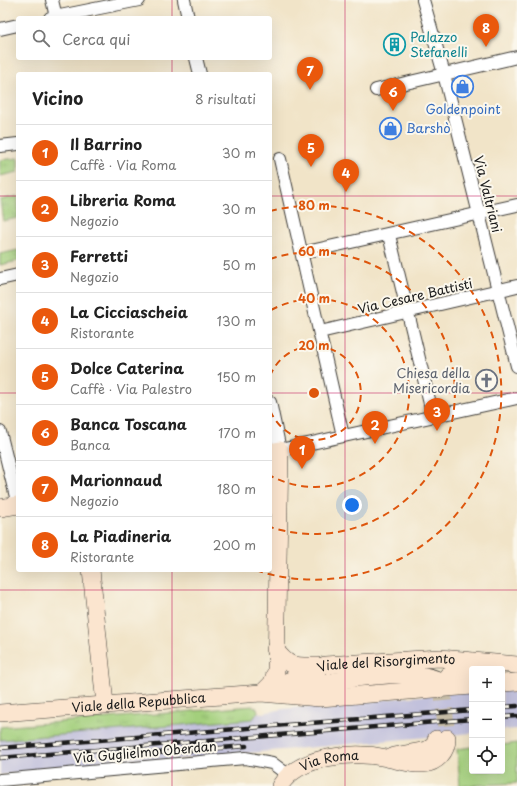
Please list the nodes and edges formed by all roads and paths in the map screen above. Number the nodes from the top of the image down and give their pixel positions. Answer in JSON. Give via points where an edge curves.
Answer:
{"nodes":[{"id":1,"x":52,"y":0,"type":"edge"},
{"id":2,"x":139,"y":0,"type":"edge"},
{"id":3,"x":184,"y":0,"type":"edge"},
{"id":4,"x":423,"y":0,"type":"edge"},
{"id":5,"x":53,"y":16,"type":"edge"},
{"id":6,"x":58,"y":16,"type":"edge"},
{"id":7,"x":188,"y":16,"type":"edge"},
{"id":8,"x":16,"y":25,"type":"edge"},
{"id":9,"x":0,"y":29,"type":"edge"},
{"id":10,"x":517,"y":57,"type":"edge"},
{"id":11,"x":196,"y":60,"type":"edge"},
{"id":12,"x":200,"y":72,"type":"edge"},
{"id":13,"x":444,"y":74,"type":"junction"},
{"id":14,"x":376,"y":90,"type":"dead end"},
{"id":15,"x":16,"y":144,"type":"edge"},
{"id":16,"x":0,"y":146,"type":"edge"},
{"id":17,"x":280,"y":158,"type":"dead end"},
{"id":18,"x":517,"y":205,"type":"edge"},
{"id":19,"x":479,"y":214,"type":"junction"},
{"id":20,"x":389,"y":235,"type":"junction"},
{"id":21,"x":302,"y":253,"type":"junction"},
{"id":22,"x":16,"y":275,"type":"edge"},
{"id":23,"x":0,"y":279,"type":"edge"},
{"id":24,"x":517,"y":286,"type":"edge"},
{"id":25,"x":498,"y":291,"type":"junction"},
{"id":26,"x":407,"y":312,"type":"junction"},
{"id":27,"x":320,"y":332,"type":"junction"},
{"id":28,"x":516,"y":359,"type":"edge"},
{"id":29,"x":517,"y":398,"type":"edge"},
{"id":30,"x":433,"y":416,"type":"junction"},
{"id":31,"x":272,"y":422,"type":"edge"},
{"id":32,"x":0,"y":432,"type":"edge"},
{"id":33,"x":343,"y":436,"type":"junction"},
{"id":34,"x":275,"y":451,"type":"edge"},
{"id":35,"x":16,"y":496,"type":"edge"},
{"id":36,"x":16,"y":504,"type":"edge"},
{"id":37,"x":0,"y":508,"type":"edge"},
{"id":38,"x":91,"y":572,"type":"edge"},
{"id":39,"x":275,"y":649,"type":"junction"},
{"id":40,"x":517,"y":665,"type":"edge"},
{"id":41,"x":325,"y":666,"type":"junction"},
{"id":42,"x":469,"y":672,"type":"edge"},
{"id":43,"x":505,"y":673,"type":"edge"},
{"id":44,"x":517,"y":673,"type":"edge"},
{"id":45,"x":517,"y":682,"type":"edge"},
{"id":46,"x":505,"y":683,"type":"edge"},
{"id":47,"x":469,"y":686,"type":"edge"},
{"id":48,"x":270,"y":694,"type":"junction"},
{"id":49,"x":105,"y":704,"type":"junction"},
{"id":50,"x":0,"y":713,"type":"edge"},
{"id":51,"x":442,"y":738,"type":"dead end"},
{"id":52,"x":0,"y":780,"type":"edge"},
{"id":53,"x":284,"y":781,"type":"edge"}],
"edges":[{"from":1,"to":5,"type":"street"},
{"from":2,"to":6,"type":"street"},
{"from":3,"to":7,"type":"street"},
{"from":4,"to":13,"type":"street","name":"Via Valtriani"},
{"from":8,"to":9,"type":"street"},
{"from":10,"to":13,"type":"street"},
{"from":11,"to":12,"type":"street"},
{"from":13,"to":14,"type":"street"},
{"from":13,"to":19,"type":"street","name":"Via Valtriani"},
{"from":15,"to":16,"type":"street"},
{"from":17,"to":21,"type":"street"},
{"from":18,"to":19,"type":"street"},
{"from":19,"to":20,"type":"street"},
{"from":19,"to":25,"type":"street","name":"Via Valtriani"},
{"from":20,"to":21,"type":"street"},
{"from":20,"to":26,"type":"street"},
{"from":21,"to":27,"type":"street"},
{"from":22,"to":23,"type":"street"},
{"from":24,"to":25,"type":"street","name":"Via Cesare Battisti"},
{"from":25,"to":26,"type":"street","name":"Via Cesare Battisti"},
{"from":25,"to":28,"type":"street","name":"Via Valtriani"},
{"from":26,"to":27,"type":"street","name":"Via Cesare Battisti"},
{"from":26,"to":30,"type":"street"},
{"from":27,"to":33,"type":"street"},
{"from":29,"to":30,"type":"street"},
{"from":30,"to":33,"type":"street"},
{"from":31,"to":34,"type":"street"},
{"from":32,"to":35,"type":"street"},
{"from":33,"to":34,"type":"street"},
{"from":34,"to":39,"type":"street"},
{"from":36,"to":37,"type":"street"},
{"from":38,"to":49,"type":"street"},
{"from":39,"to":41,"type":"street","via":[[284,661],[294,666]]},
{"from":39,"to":48,"type":"street","via":[[276,671]]},
{"from":40,"to":41,"type":"street","name":"Viale del Risorgimento","via":[[436,658]]},
{"from":41,"to":48,"type":"street","name":"Viale del Risorgimento"},
{"from":42,"to":48,"type":"street","name":"Viale del Risorgimento","via":[[448,675],[437,684],[416,674],[326,682]]},
{"from":43,"to":44,"type":"street"},
{"from":45,"to":46,"type":"street"},
{"from":47,"to":48,"type":"street","name":"Viale del Risorgimento","via":[[330,698]]},
{"from":48,"to":49,"type":"street","name":"Viale della Repubblica"},
{"from":49,"to":50,"type":"street","name":"Viale della Repubblica"},
{"from":51,"to":53,"type":"street","name":"Via Roma","via":[[427,750],[386,758],[328,758],[307,764]]},
{"from":52,"to":53,"type":"street","name":"Via Guglielmo Oberdan","via":[[244,758],[266,761]]}]}
